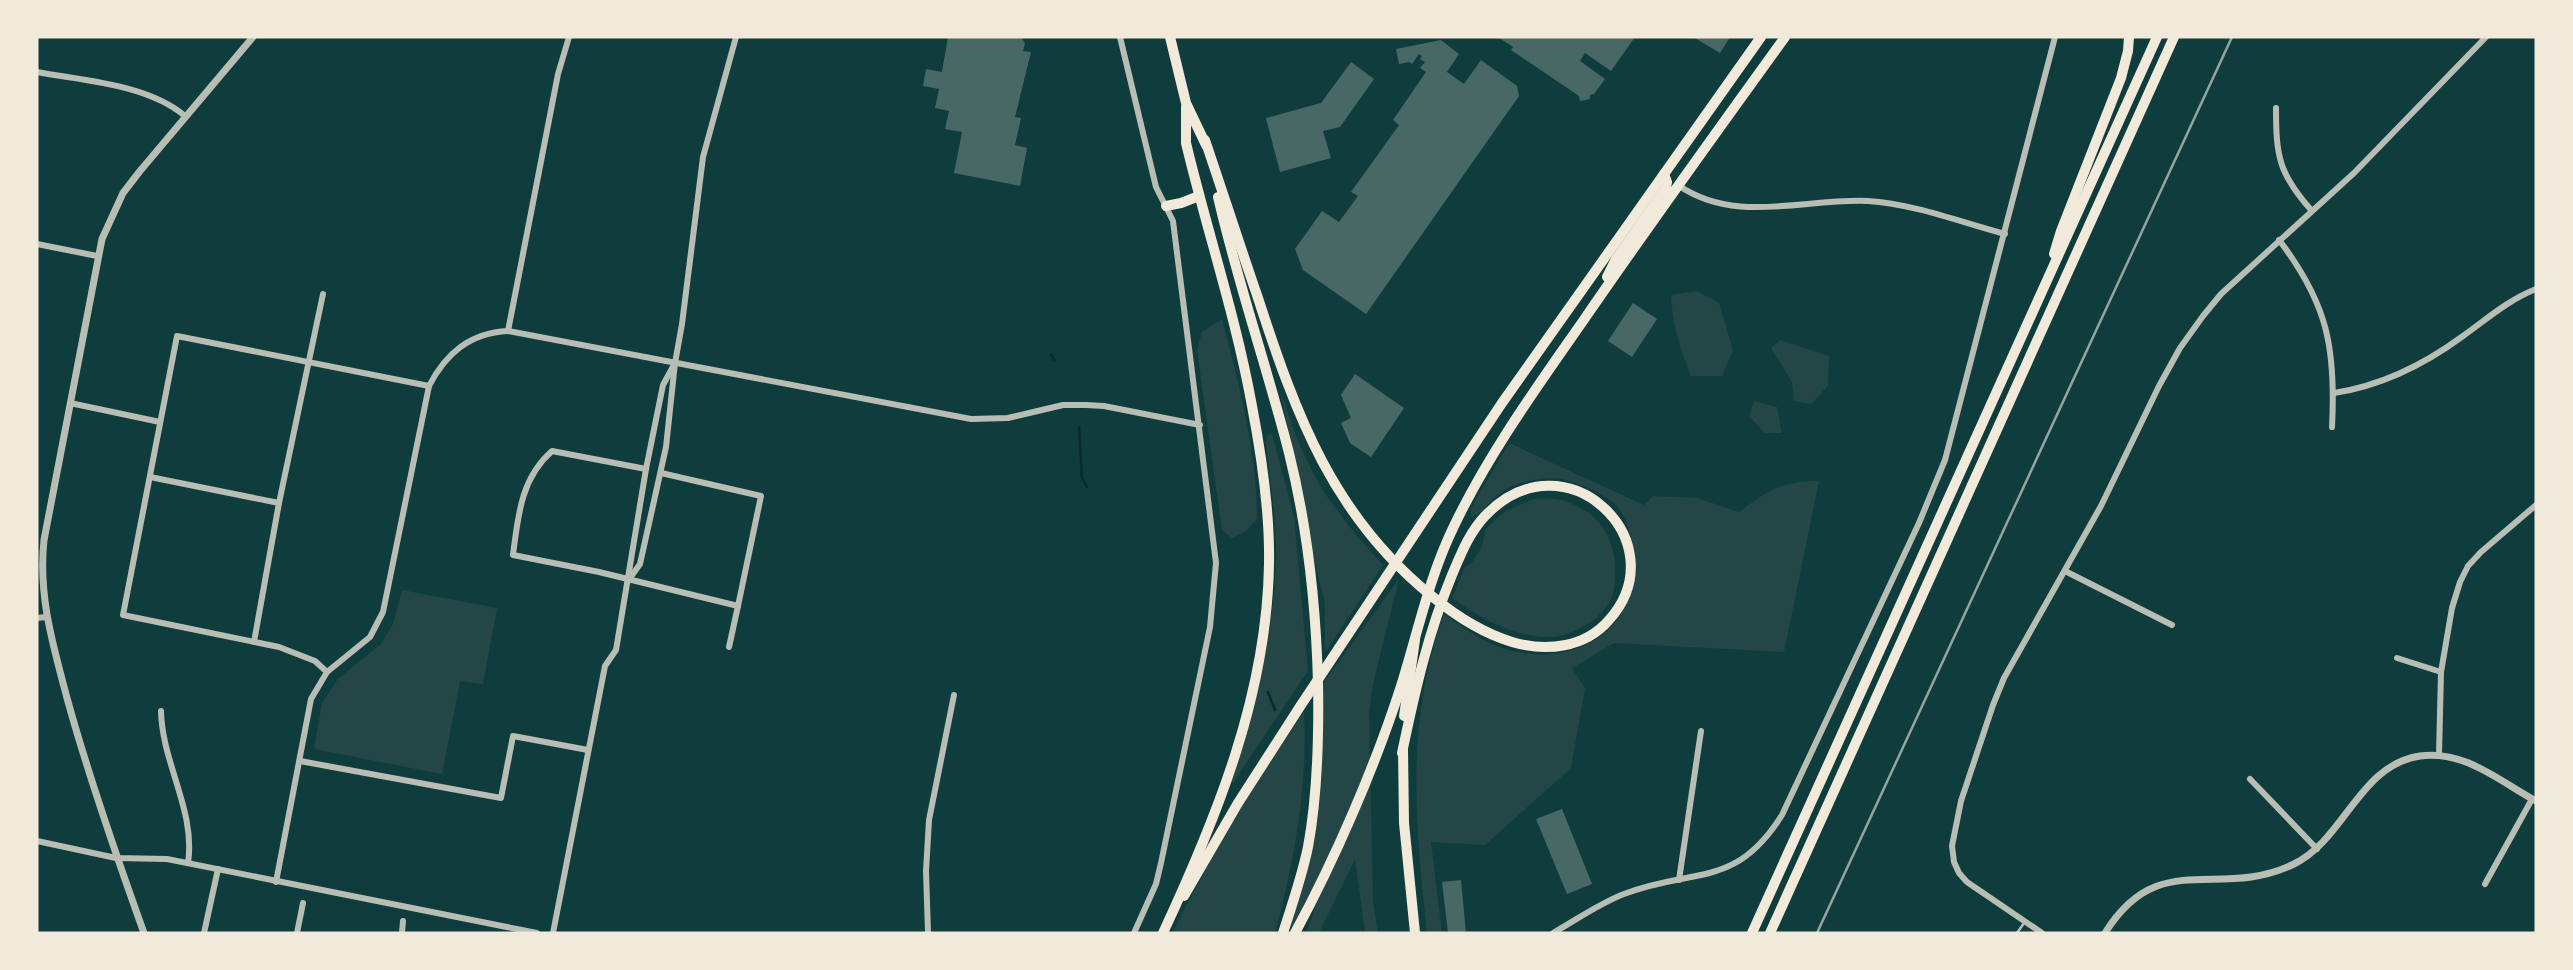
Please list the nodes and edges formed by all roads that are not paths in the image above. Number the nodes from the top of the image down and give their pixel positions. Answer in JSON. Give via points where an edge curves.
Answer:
{"nodes":[{"id":1,"x":253,"y":37,"type":"edge"},
{"id":2,"x":569,"y":37,"type":"edge"},
{"id":3,"x":736,"y":37,"type":"edge"},
{"id":4,"x":1120,"y":37,"type":"edge"},
{"id":5,"x":1170,"y":37,"type":"edge"},
{"id":6,"x":1761,"y":37,"type":"edge"},
{"id":7,"x":1785,"y":37,"type":"edge"},
{"id":8,"x":2056,"y":37,"type":"edge"},
{"id":9,"x":2129,"y":37,"type":"edge"},
{"id":10,"x":2157,"y":37,"type":"edge"},
{"id":11,"x":2174,"y":37,"type":"edge"},
{"id":12,"x":2486,"y":37,"type":"edge"},
{"id":13,"x":37,"y":72,"type":"edge"},
{"id":14,"x":1186,"y":103,"type":"junction"},
{"id":15,"x":2276,"y":108,"type":"dead end"},
{"id":16,"x":185,"y":116,"type":"junction"},
{"id":17,"x":1205,"y":140,"type":"junction"},
{"id":18,"x":1664,"y":174,"type":"junction"},
{"id":19,"x":1678,"y":185,"type":"junction"},
{"id":20,"x":1199,"y":196,"type":"junction"},
{"id":21,"x":1166,"y":206,"type":"junction"},
{"id":22,"x":2312,"y":211,"type":"junction"},
{"id":23,"x":2005,"y":233,"type":"junction"},
{"id":24,"x":2279,"y":240,"type":"junction"},
{"id":25,"x":37,"y":244,"type":"edge"},
{"id":26,"x":97,"y":256,"type":"junction"},
{"id":27,"x":2045,"y":287,"type":"junction"},
{"id":28,"x":2536,"y":289,"type":"edge"},
{"id":29,"x":323,"y":294,"type":"dead end"},
{"id":30,"x":1589,"y":312,"type":"junction"},
{"id":31,"x":508,"y":331,"type":"junction"},
{"id":32,"x":309,"y":362,"type":"junction"},
{"id":33,"x":675,"y":363,"type":"junction"},
{"id":34,"x":429,"y":386,"type":"junction"},
{"id":35,"x":2334,"y":393,"type":"junction"},
{"id":36,"x":70,"y":403,"type":"junction"},
{"id":37,"x":160,"y":422,"type":"junction"},
{"id":38,"x":1200,"y":425,"type":"junction"},
{"id":39,"x":2332,"y":427,"type":"dead end"},
{"id":40,"x":646,"y":469,"type":"junction"},
{"id":41,"x":661,"y":473,"type":"junction"},
{"id":42,"x":150,"y":477,"type":"junction"},
{"id":43,"x":279,"y":503,"type":"junction"},
{"id":44,"x":2536,"y":505,"type":"edge"},
{"id":45,"x":2065,"y":571,"type":"junction"},
{"id":46,"x":628,"y":580,"type":"junction"},
{"id":47,"x":738,"y":606,"type":"junction"},
{"id":48,"x":46,"y":617,"type":"junction"},
{"id":49,"x":37,"y":618,"type":"edge"},
{"id":50,"x":2172,"y":625,"type":"dead end"},
{"id":51,"x":1415,"y":640,"type":"junction"},
{"id":52,"x":254,"y":642,"type":"junction"},
{"id":53,"x":729,"y":647,"type":"dead end"},
{"id":54,"x":2397,"y":658,"type":"dead end"},
{"id":55,"x":327,"y":672,"type":"junction"},
{"id":56,"x":2441,"y":672,"type":"junction"},
{"id":57,"x":954,"y":695,"type":"dead end"},
{"id":58,"x":161,"y":711,"type":"dead end"},
{"id":59,"x":1701,"y":731,"type":"dead end"},
{"id":60,"x":588,"y":750,"type":"junction"},
{"id":61,"x":1402,"y":753,"type":"junction"},
{"id":62,"x":2439,"y":755,"type":"junction"},
{"id":63,"x":300,"y":761,"type":"junction"},
{"id":64,"x":2250,"y":779,"type":"dead end"},
{"id":65,"x":2534,"y":800,"type":"edge"},
{"id":66,"x":37,"y":841,"type":"edge"},
{"id":67,"x":2317,"y":849,"type":"junction"},
{"id":68,"x":117,"y":858,"type":"junction"},
{"id":69,"x":188,"y":863,"type":"junction"},
{"id":70,"x":218,"y":869,"type":"junction"},
{"id":71,"x":1679,"y":880,"type":"junction"},
{"id":72,"x":276,"y":883,"type":"junction"},
{"id":73,"x":2485,"y":884,"type":"dead end"},
{"id":74,"x":303,"y":903,"type":"dead end"},
{"id":75,"x":403,"y":921,"type":"dead end"},
{"id":76,"x":2024,"y":923,"type":"junction"},
{"id":77,"x":1165,"y":929,"type":"edge"},
{"id":78,"x":144,"y":933,"type":"edge"},
{"id":79,"x":204,"y":933,"type":"edge"},
{"id":80,"x":297,"y":933,"type":"edge"},
{"id":81,"x":402,"y":933,"type":"edge"},
{"id":82,"x":537,"y":933,"type":"edge"},
{"id":83,"x":553,"y":933,"type":"edge"},
{"id":84,"x":928,"y":933,"type":"edge"},
{"id":85,"x":1134,"y":933,"type":"edge"},
{"id":86,"x":1283,"y":933,"type":"edge"},
{"id":87,"x":1295,"y":933,"type":"edge"},
{"id":88,"x":1415,"y":933,"type":"edge"},
{"id":89,"x":1553,"y":933,"type":"edge"},
{"id":90,"x":1752,"y":933,"type":"edge"},
{"id":91,"x":1770,"y":933,"type":"edge"},
{"id":92,"x":2017,"y":933,"type":"edge"},
{"id":93,"x":2042,"y":933,"type":"edge"},
{"id":94,"x":2105,"y":933,"type":"edge"}],
"edges":[{"from":1,"to":16,"type":"street"},
{"from":2,"to":31,"type":"street"},
{"from":3,"to":33,"type":"street","via":[[703,157]]},
{"from":4,"to":21,"type":"street","via":[[1156,187]]},
{"from":5,"to":14,"type":"main road"},
{"from":6,"to":18,"type":"main road"},
{"from":7,"to":19,"type":"main road"},
{"from":8,"to":23,"type":"street"},
{"from":9,"to":27,"type":"main road","via":[[2121,78],[2061,231]]},
{"from":10,"to":27,"type":"main road"},
{"from":11,"to":91,"type":"main road"},
{"from":12,"to":22,"type":"street","via":[[2383,145]]},
{"from":13,"to":16,"type":"street","via":[[138,92],[170,103]]},
{"from":14,"to":17,"type":"main road"},
{"from":14,"to":20,"type":"main road","via":[[1186,143]]},
{"from":15,"to":22,"type":"street","via":[[2278,157],[2295,192]]},
{"from":16,"to":26,"type":"street","via":[[123,193]]},
{"from":17,"to":61,"type":"main road","via":[[1299,414],[1331,481],[1404,572],[1458,615],[1483,631],[1522,645],[1559,647],[1591,635],[1615,613],[1627,589],[1628,552],[1619,524],[1605,507],[1567,488],[1533,488],[1505,498],[1483,517],[1464,546],[1436,615]]},
{"from":17,"to":86,"type":"main road","via":[[1232,259],[1296,485],[1317,633],[1316,780],[1301,878]]},
{"from":18,"to":30,"type":"main road","via":[[1666,188],[1616,259]]},
{"from":18,"to":77,"type":"main road","via":[[1502,403],[1301,705]]},
{"from":19,"to":23,"type":"street","via":[[1704,200],[1727,206],[1866,201]]},
{"from":19,"to":30,"type":"main road"},
{"from":20,"to":21,"type":"main road"},
{"from":20,"to":77,"type":"main road","via":[[1252,403],[1265,485],[1269,563],[1264,637],[1249,711],[1224,789]]},
{"from":21,"to":38,"type":"street","via":[[1173,221]]},
{"from":22,"to":24,"type":"street"},
{"from":23,"to":71,"type":"street","via":[[1945,460],[1782,815],[1757,849],[1738,862]]},
{"from":24,"to":35,"type":"street","via":[[2299,266],[2323,314]]},
{"from":24,"to":45,"type":"street","via":[[2221,294],[2180,348]]},
{"from":25,"to":26,"type":"street"},
{"from":26,"to":36,"type":"street"},
{"from":27,"to":90,"type":"main road"},
{"from":28,"to":35,"type":"street","via":[[2510,301],[2408,370]]},
{"from":29,"to":32,"type":"street"},
{"from":30,"to":51,"type":"main road","via":[[1481,474],[1443,548]]},
{"from":31,"to":33,"type":"street"},
{"from":31,"to":34,"type":"street","via":[[485,334],[459,346]]},
{"from":32,"to":34,"type":"street"},
{"from":32,"to":37,"type":"street","via":[[177,336]]},
{"from":32,"to":43,"type":"street"},
{"from":33,"to":38,"type":"street","via":[[971,419],[1008,418],[1086,404]]},
{"from":33,"to":40,"type":"street","via":[[663,385]]},
{"from":33,"to":41,"type":"street"},
{"from":34,"to":55,"type":"street","via":[[383,612],[370,637]]},
{"from":35,"to":39,"type":"street"},
{"from":36,"to":37,"type":"street"},
{"from":36,"to":48,"type":"street","via":[[44,540],[41,578]]},
{"from":37,"to":42,"type":"street"},
{"from":38,"to":85,"type":"street","via":[[1214,535],[1215,590],[1161,863]]},
{"from":40,"to":46,"type":"street"},
{"from":40,"to":46,"type":"street","via":[[552,451],[532,472],[513,555]]},
{"from":41,"to":46,"type":"street","via":[[640,564]]},
{"from":41,"to":47,"type":"street","via":[[761,496]]},
{"from":42,"to":43,"type":"street"},
{"from":42,"to":52,"type":"street","via":[[123,615]]},
{"from":43,"to":52,"type":"street"},
{"from":44,"to":56,"type":"street","via":[[2468,566],[2452,608]]},
{"from":45,"to":50,"type":"street"},
{"from":45,"to":76,"type":"street","via":[[2004,678],[1961,801],[1952,846],[1954,862],[1967,882]]},
{"from":46,"to":47,"type":"street"},
{"from":46,"to":60,"type":"street","via":[[616,650],[605,666]]},
{"from":47,"to":53,"type":"street"},
{"from":48,"to":49,"type":"street"},
{"from":48,"to":68,"type":"street","via":[[87,771]]},
{"from":51,"to":61,"type":"main road"},
{"from":51,"to":87,"type":"main road","via":[[1365,784]]},
{"from":52,"to":55,"type":"street","via":[[299,653]]},
{"from":54,"to":56,"type":"street"},
{"from":55,"to":63,"type":"street","via":[[312,699]]},
{"from":56,"to":62,"type":"street"},
{"from":57,"to":84,"type":"street","via":[[929,820]]},
{"from":58,"to":69,"type":"street","via":[[161,734],[189,831]]},
{"from":59,"to":71,"type":"street"},
{"from":60,"to":63,"type":"street","via":[[513,736],[501,798]]},
{"from":60,"to":83,"type":"street"},
{"from":61,"to":88,"type":"main road"},
{"from":62,"to":65,"type":"street","via":[[2482,768]]},
{"from":62,"to":67,"type":"street","via":[[2412,758],[2385,770]]},
{"from":63,"to":72,"type":"street"},
{"from":64,"to":67,"type":"street"},
{"from":65,"to":73,"type":"street"},
{"from":66,"to":68,"type":"street"},
{"from":67,"to":94,"type":"street","via":[[2297,863],[2260,876],[2153,886],[2125,906]]},
{"from":68,"to":69,"type":"street"},
{"from":68,"to":78,"type":"street"},
{"from":69,"to":70,"type":"street"},
{"from":70,"to":72,"type":"street"},
{"from":70,"to":79,"type":"street"},
{"from":71,"to":89,"type":"street","via":[[1623,894]]},
{"from":72,"to":82,"type":"street"},
{"from":74,"to":80,"type":"street"},
{"from":75,"to":81,"type":"street"},
{"from":76,"to":92,"type":"lane"},
{"from":76,"to":93,"type":"street"}]}
